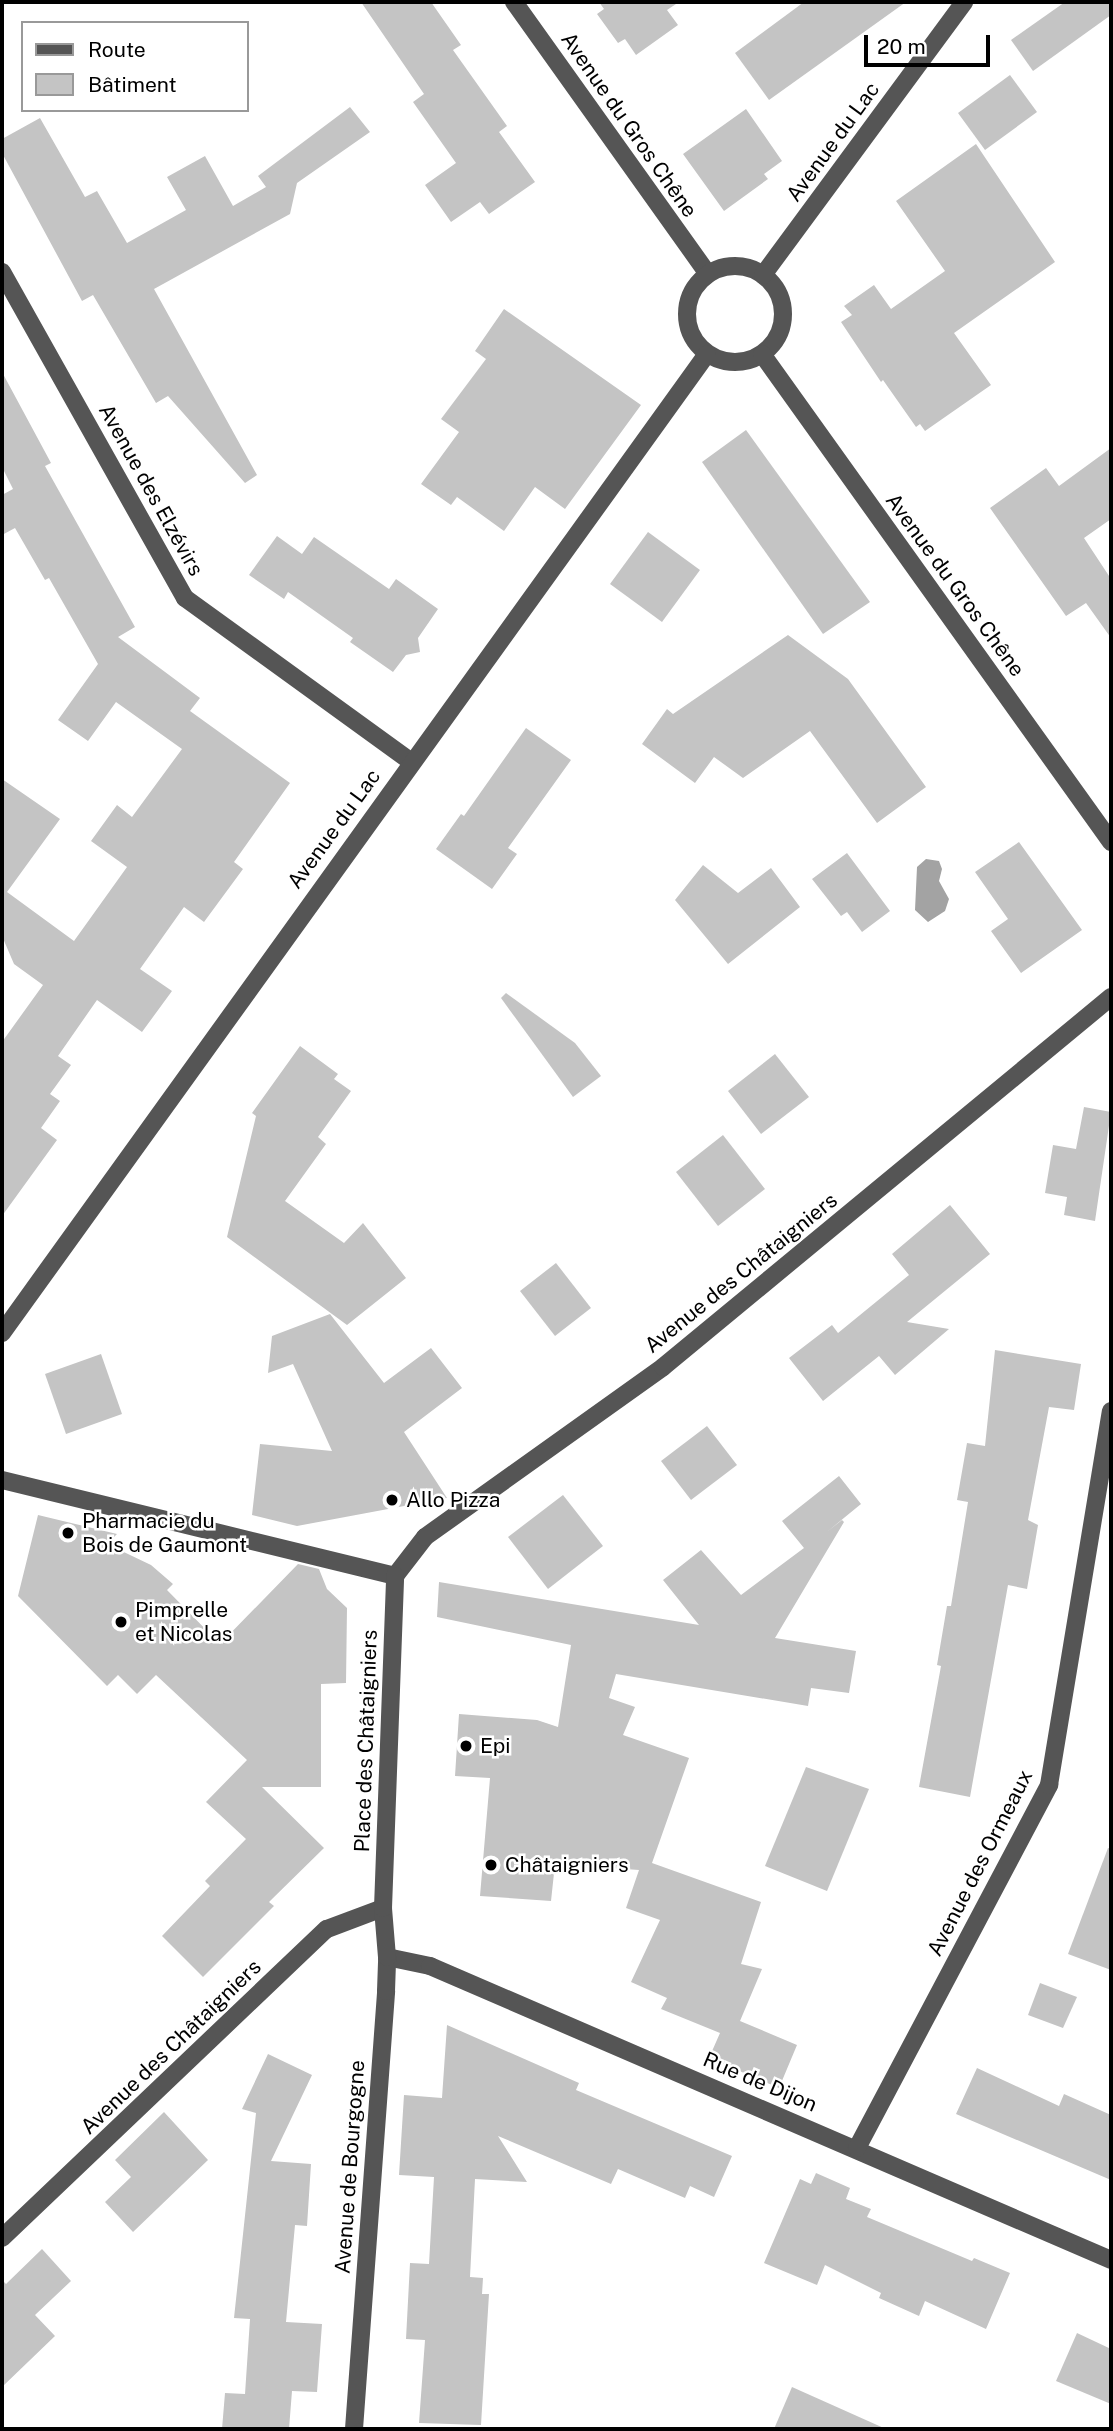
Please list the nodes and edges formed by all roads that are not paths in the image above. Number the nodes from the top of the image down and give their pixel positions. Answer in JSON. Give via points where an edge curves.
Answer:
{"nodes":[{"id":1,"x":514,"y":2,"type":"edge"},
{"id":2,"x":964,"y":2,"type":"edge"},
{"id":3,"x":2,"y":272,"type":"edge"},
{"id":4,"x":708,"y":274,"type":"junction"},
{"id":5,"x":763,"y":275,"type":"junction"},
{"id":6,"x":707,"y":354,"type":"junction"},
{"id":7,"x":762,"y":354,"type":"junction"},
{"id":8,"x":411,"y":761,"type":"junction"},
{"id":9,"x":1111,"y":842,"type":"edge"},
{"id":10,"x":1111,"y":997,"type":"edge"},
{"id":11,"x":2,"y":1333,"type":"edge"},
{"id":12,"x":1111,"y":1411,"type":"edge"},
{"id":13,"x":2,"y":1480,"type":"edge"},
{"id":14,"x":395,"y":1576,"type":"junction"},
{"id":15,"x":383,"y":1908,"type":"junction"},
{"id":16,"x":387,"y":1957,"type":"junction"},
{"id":17,"x":857,"y":2148,"type":"junction"},
{"id":18,"x":2,"y":2238,"type":"edge"},
{"id":19,"x":1111,"y":2260,"type":"edge"},
{"id":20,"x":354,"y":2429,"type":"edge"}],
"edges":[{"from":1,"to":4,"type":"street","name":"Avenue du Gros Chêne"},
{"from":2,"to":5,"type":"street","name":"Avenue du Lac"},
{"from":3,"to":8,"type":"street","name":"Avenue des Elzévirs","via":[[185,598]]},
{"from":4,"to":5,"type":"street","via":[[736,266]]},
{"from":4,"to":6,"type":"street","via":[[693,291],[687,313],[689,329]]},
{"from":5,"to":7,"type":"street","via":[[774,285],[783,314],[777,337]]},
{"from":6,"to":7,"type":"street","via":[[735,362]]},
{"from":6,"to":8,"type":"street","name":"Avenue du Lac"},
{"from":7,"to":9,"type":"street","name":"Avenue du Gros Chêne"},
{"from":8,"to":11,"type":"street","name":"Avenue du Lac"},
{"from":10,"to":14,"type":"street","name":"Avenue des Châtaigniers","via":[[663,1367],[425,1536]]},
{"from":12,"to":17,"type":"street","name":"Avenue des Ormeaux","via":[[1049,1785]]},
{"from":13,"to":14,"type":"street"},
{"from":14,"to":15,"type":"street","name":"Place des Châtaigniers"},
{"from":15,"to":16,"type":"street","name":"Avenue de Bourgogne"},
{"from":15,"to":18,"type":"street","name":"Avenue des Châtaigniers","via":[[327,1929]]},
{"from":16,"to":17,"type":"street","name":"Rue de Dijon","via":[[430,1966]]},
{"from":16,"to":20,"type":"street","name":"Avenue de Bourgogne"},
{"from":17,"to":19,"type":"street","name":"Rue de Dijon"}]}
